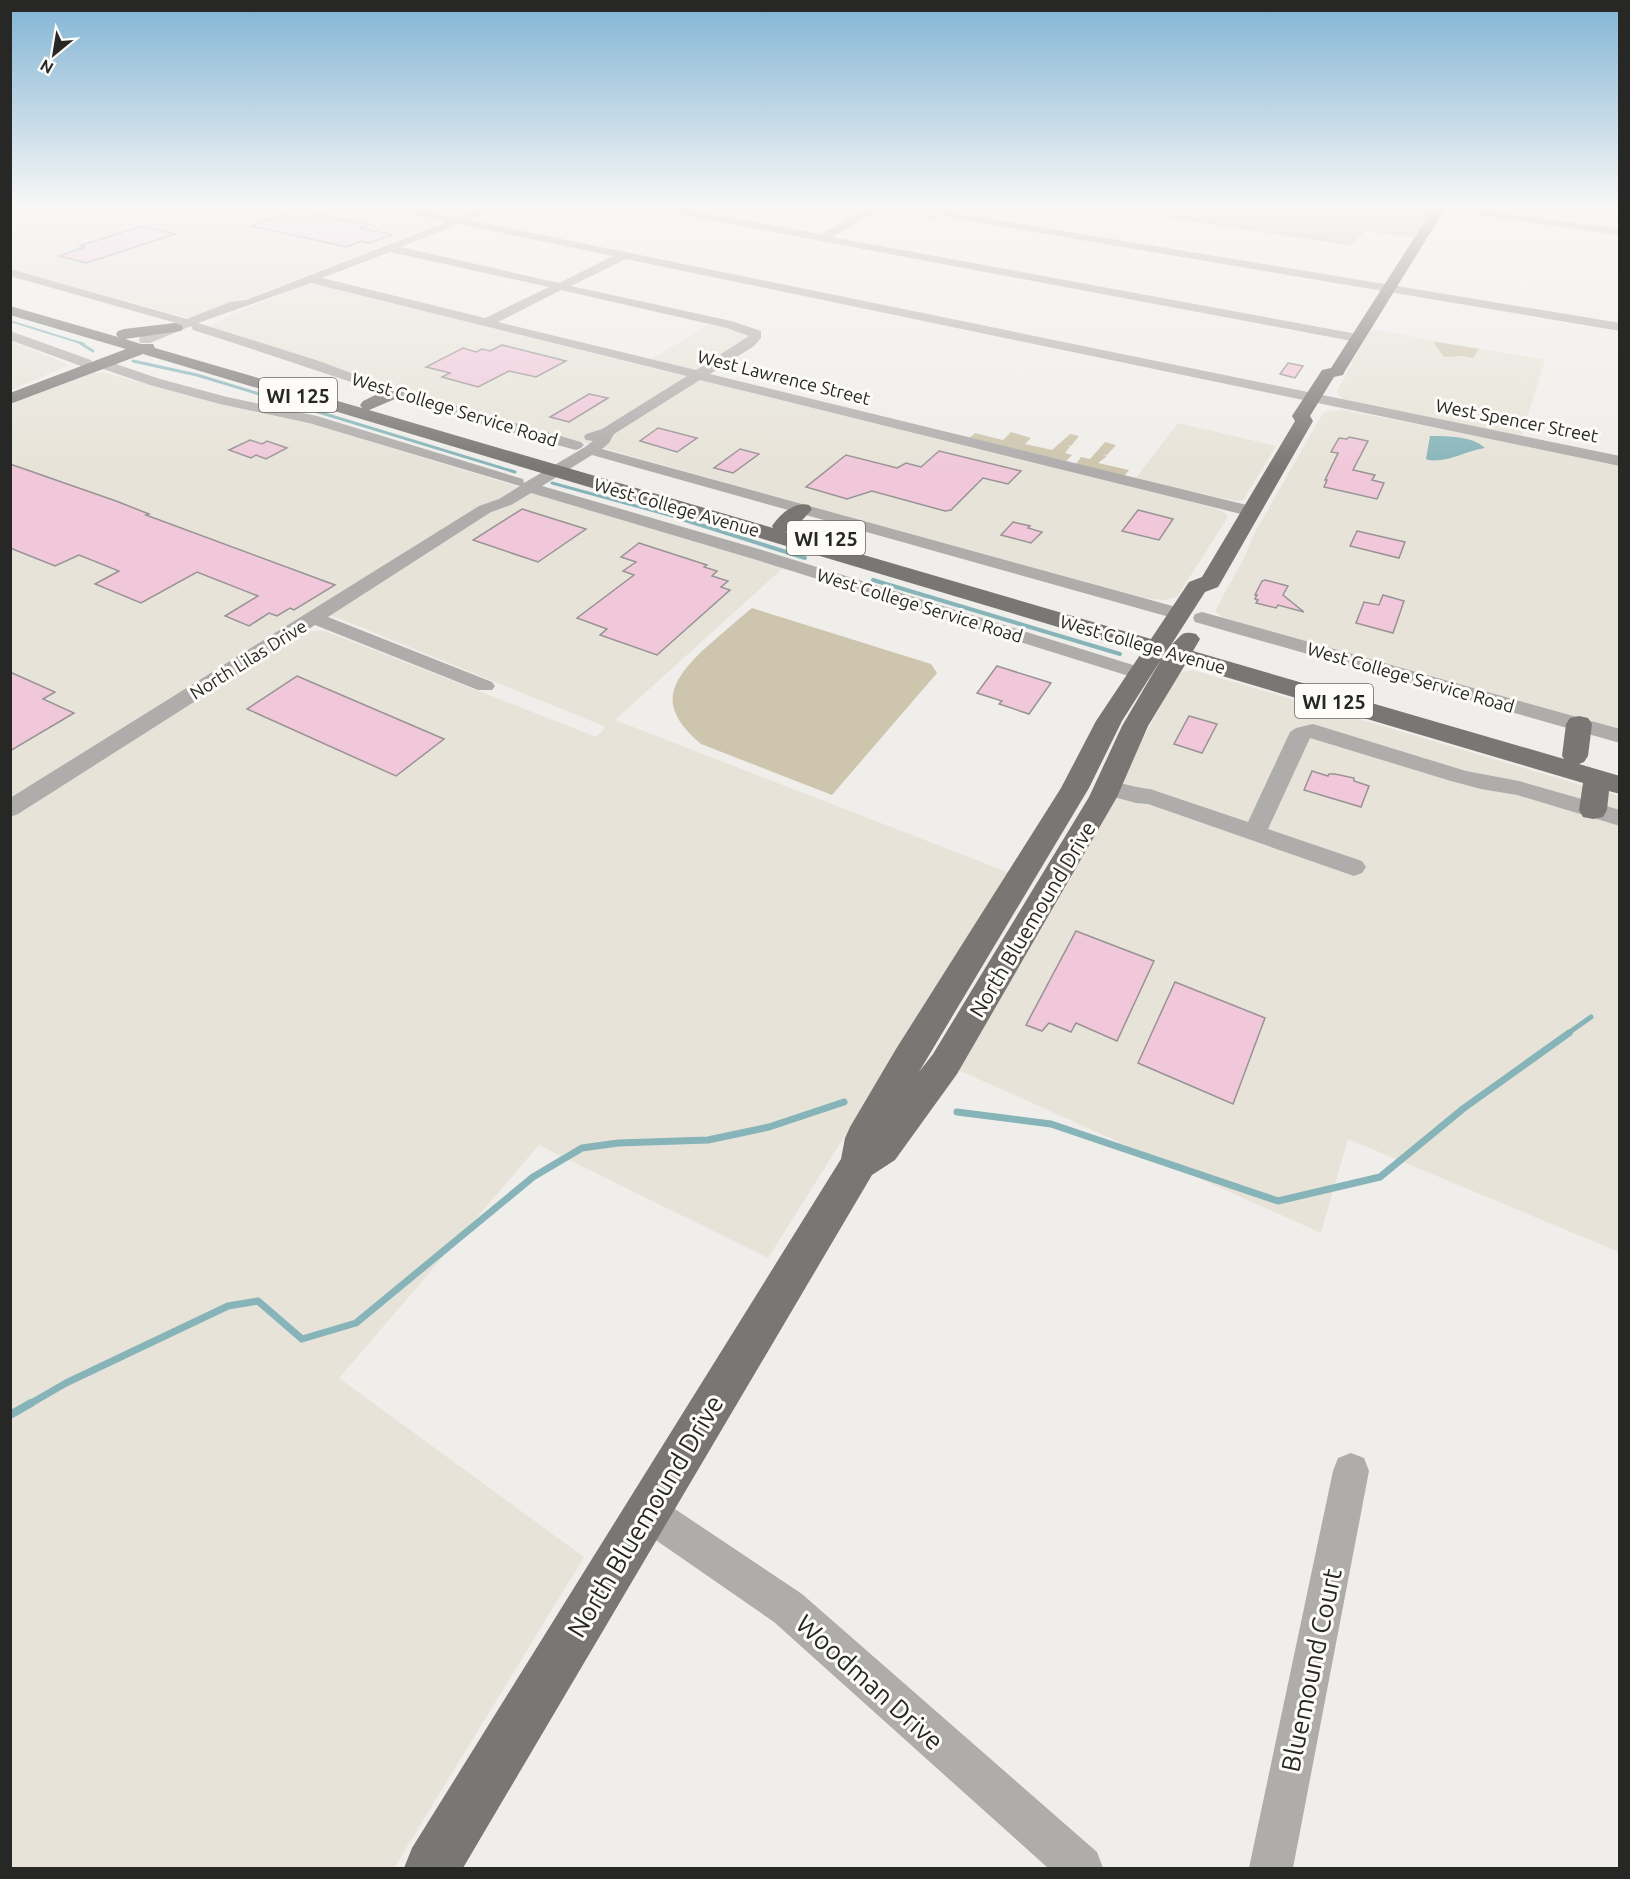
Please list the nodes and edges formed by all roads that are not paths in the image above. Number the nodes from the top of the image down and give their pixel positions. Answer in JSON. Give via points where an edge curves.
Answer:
{"nodes":[{"id":1,"x":84,"y":295,"type":"edge"},
{"id":2,"x":269,"y":295,"type":"edge"},
{"id":3,"x":375,"y":295,"type":"edge"},
{"id":4,"x":542,"y":295,"type":"edge"},
{"id":5,"x":597,"y":295,"type":"edge"},
{"id":6,"x":815,"y":295,"type":"edge"},
{"id":7,"x":1123,"y":295,"type":"edge"},
{"id":8,"x":1385,"y":295,"type":"edge"},
{"id":9,"x":1423,"y":295,"type":"edge"},
{"id":10,"x":10,"y":301,"type":"edge"},
{"id":11,"x":10,"y":310,"type":"edge"},
{"id":12,"x":487,"y":322,"type":"junction"},
{"id":13,"x":187,"y":326,"type":"junction"},
{"id":14,"x":1620,"y":327,"type":"edge"},
{"id":15,"x":10,"y":335,"type":"edge"},
{"id":16,"x":1358,"y":339,"type":"junction"},
{"id":17,"x":143,"y":344,"type":"junction"},
{"id":18,"x":100,"y":363,"type":"junction"},
{"id":19,"x":698,"y":374,"type":"junction"},
{"id":20,"x":10,"y":392,"type":"edge"},
{"id":21,"x":394,"y":393,"type":"junction"},
{"id":22,"x":10,"y":399,"type":"edge"},
{"id":23,"x":1319,"y":401,"type":"junction"},
{"id":24,"x":369,"y":405,"type":"junction"},
{"id":25,"x":564,"y":459,"type":"junction"},
{"id":26,"x":1620,"y":461,"type":"edge"},
{"id":27,"x":523,"y":484,"type":"junction"},
{"id":28,"x":802,"y":509,"type":"junction"},
{"id":29,"x":1250,"y":511,"type":"junction"},
{"id":30,"x":782,"y":526,"type":"junction"},
{"id":31,"x":849,"y":558,"type":"junction"},
{"id":32,"x":829,"y":577,"type":"junction"},
{"id":33,"x":1210,"y":582,"type":"junction"},
{"id":34,"x":1180,"y":614,"type":"junction"},
{"id":35,"x":314,"y":618,"type":"junction"},
{"id":36,"x":1202,"y":618,"type":"junction"},
{"id":37,"x":1170,"y":645,"type":"junction"},
{"id":38,"x":1139,"y":673,"type":"junction"},
{"id":39,"x":485,"y":686,"type":"dead end"},
{"id":40,"x":1579,"y":724,"type":"junction"},
{"id":41,"x":1106,"y":728,"type":"junction"},
{"id":42,"x":1620,"y":736,"type":"edge"},
{"id":43,"x":1575,"y":756,"type":"junction"},
{"id":44,"x":1113,"y":776,"type":"junction"},
{"id":45,"x":1612,"y":777,"type":"edge"},
{"id":46,"x":10,"y":808,"type":"edge"},
{"id":47,"x":1593,"y":810,"type":"junction"},
{"id":48,"x":1620,"y":818,"type":"edge"},
{"id":49,"x":1255,"y":833,"type":"junction"},
{"id":50,"x":1354,"y":867,"type":"dead end"},
{"id":51,"x":859,"y":1163,"type":"junction"},
{"id":52,"x":1351,"y":1471,"type":"dead end"},
{"id":53,"x":647,"y":1512,"type":"junction"},
{"id":54,"x":432,"y":1869,"type":"edge"},
{"id":55,"x":1081,"y":1869,"type":"edge"},
{"id":56,"x":1271,"y":1869,"type":"edge"}],
"edges":[{"from":1,"to":13,"type":"street","name":"West College Service Road"},
{"from":2,"to":13,"type":"street","via":[[244,308]]},
{"from":3,"to":12,"type":"street","name":"West Lawrence Street"},
{"from":4,"to":12,"type":"street"},
{"from":5,"to":19,"type":"street","name":"North Lilas Drive","via":[[748,329],[757,335]]},
{"from":6,"to":23,"type":"street","name":"West Spencer Street"},
{"from":7,"to":16,"type":"street"},
{"from":8,"to":16,"type":"main road"},
{"from":9,"to":14,"type":"street"},
{"from":10,"to":17,"type":"main road","name":"West College Avenue","number":"WI 125"},
{"from":11,"to":17,"type":"main road","name":"West College Avenue","number":"WI 125"},
{"from":12,"to":19,"type":"street","name":"West Lawrence Street"},
{"from":13,"to":17,"type":"main road"},
{"from":13,"to":17,"type":"street"},
{"from":13,"to":21,"type":"street","name":"West College Service Road","via":[[289,355]]},
{"from":15,"to":18,"type":"street","name":"West College Service Road"},
{"from":16,"to":23,"type":"main road","via":[[1337,371],[1341,377]]},
{"from":17,"to":18,"type":"main road"},
{"from":17,"to":18,"type":"main road"},
{"from":17,"to":24,"type":"main road","name":"West College Avenue","number":"WI 125"},
{"from":17,"to":25,"type":"main road","name":"West College Avenue","number":"WI 125"},
{"from":18,"to":20,"type":"main road"},
{"from":18,"to":22,"type":"main road"},
{"from":18,"to":27,"type":"street","name":"West College Service Road","via":[[215,398],[312,419]]},
{"from":19,"to":25,"type":"street","name":"North Lilas Drive","via":[[607,432],[604,440]]},
{"from":19,"to":29,"type":"street","name":"West Lawrence Street"},
{"from":21,"to":24,"type":"main road"},
{"from":21,"to":25,"type":"street","name":"West College Service Road"},
{"from":23,"to":26,"type":"street","name":"West Spencer Street"},
{"from":23,"to":29,"type":"main road","via":[[1314,419],[1304,422]]},
{"from":24,"to":25,"type":"main road","name":"West College Avenue","number":"WI 125"},
{"from":25,"to":27,"type":"street","name":"North Lilas Drive"},
{"from":25,"to":28,"type":"street","name":"West College Service Road"},
{"from":25,"to":30,"type":"main road","name":"West College Avenue","number":"WI 125"},
{"from":25,"to":31,"type":"main road","name":"West College Avenue","number":"WI 125"},
{"from":27,"to":32,"type":"street","name":"West College Service Road"},
{"from":27,"to":35,"type":"street","name":"North Lilas Drive","via":[[505,502],[485,509]]},
{"from":28,"to":30,"type":"main road"},
{"from":28,"to":34,"type":"street","name":"West College Service Road"},
{"from":29,"to":33,"type":"main road"},
{"from":30,"to":37,"type":"main road","name":"West College Avenue","number":"WI 125"},
{"from":31,"to":32,"type":"main road"},
{"from":31,"to":37,"type":"main road","name":"West College Avenue","number":"WI 125"},
{"from":32,"to":38,"type":"street","name":"West College Service Road"},
{"from":33,"to":34,"type":"main road","via":[[1197,587]]},
{"from":33,"to":36,"type":"main road","via":[[1217,591]]},
{"from":34,"to":37,"type":"main road"},
{"from":35,"to":39,"type":"street"},
{"from":35,"to":46,"type":"street","name":"North Lilas Drive"},
{"from":36,"to":37,"type":"main road"},
{"from":36,"to":40,"type":"street","name":"West College Service Road"},
{"from":37,"to":38,"type":"main road","name":"North Bluemound Drive"},
{"from":37,"to":43,"type":"main road","name":"West College Avenue","number":"WI 125"},
{"from":37,"to":44,"type":"main road","name":"North Bluemound Drive"},
{"from":37,"to":45,"type":"main road","name":"West College Avenue","number":"WI 125"},
{"from":38,"to":41,"type":"main road","name":"North Bluemound Drive"},
{"from":40,"to":42,"type":"street","name":"West College Service Road"},
{"from":40,"to":43,"type":"main road"},
{"from":41,"to":44,"type":"main road","via":[[1110,744],[1095,776]]},
{"from":41,"to":51,"type":"main road","name":"North Bluemound Drive","via":[[1075,788],[863,1138]]},
{"from":43,"to":45,"type":"main road","name":"West College Avenue","number":"WI 125"},
{"from":44,"to":49,"type":"street","via":[[1150,797]]},
{"from":44,"to":51,"type":"main road","name":"North Bluemound Drive","via":[[945,1064],[882,1148]]},
{"from":45,"to":47,"type":"main road"},
{"from":47,"to":48,"type":"street"},
{"from":47,"to":49,"type":"street","via":[[1308,732],[1300,735],[1289,754]]},
{"from":49,"to":50,"type":"street"},
{"from":51,"to":53,"type":"main road","name":"North Bluemound Drive"},
{"from":52,"to":56,"type":"street","name":"Bluemound Court"},
{"from":53,"to":54,"type":"main road","name":"North Bluemound Drive"},
{"from":53,"to":55,"type":"street","name":"Woodman Drive","via":[[788,1608]]}]}
